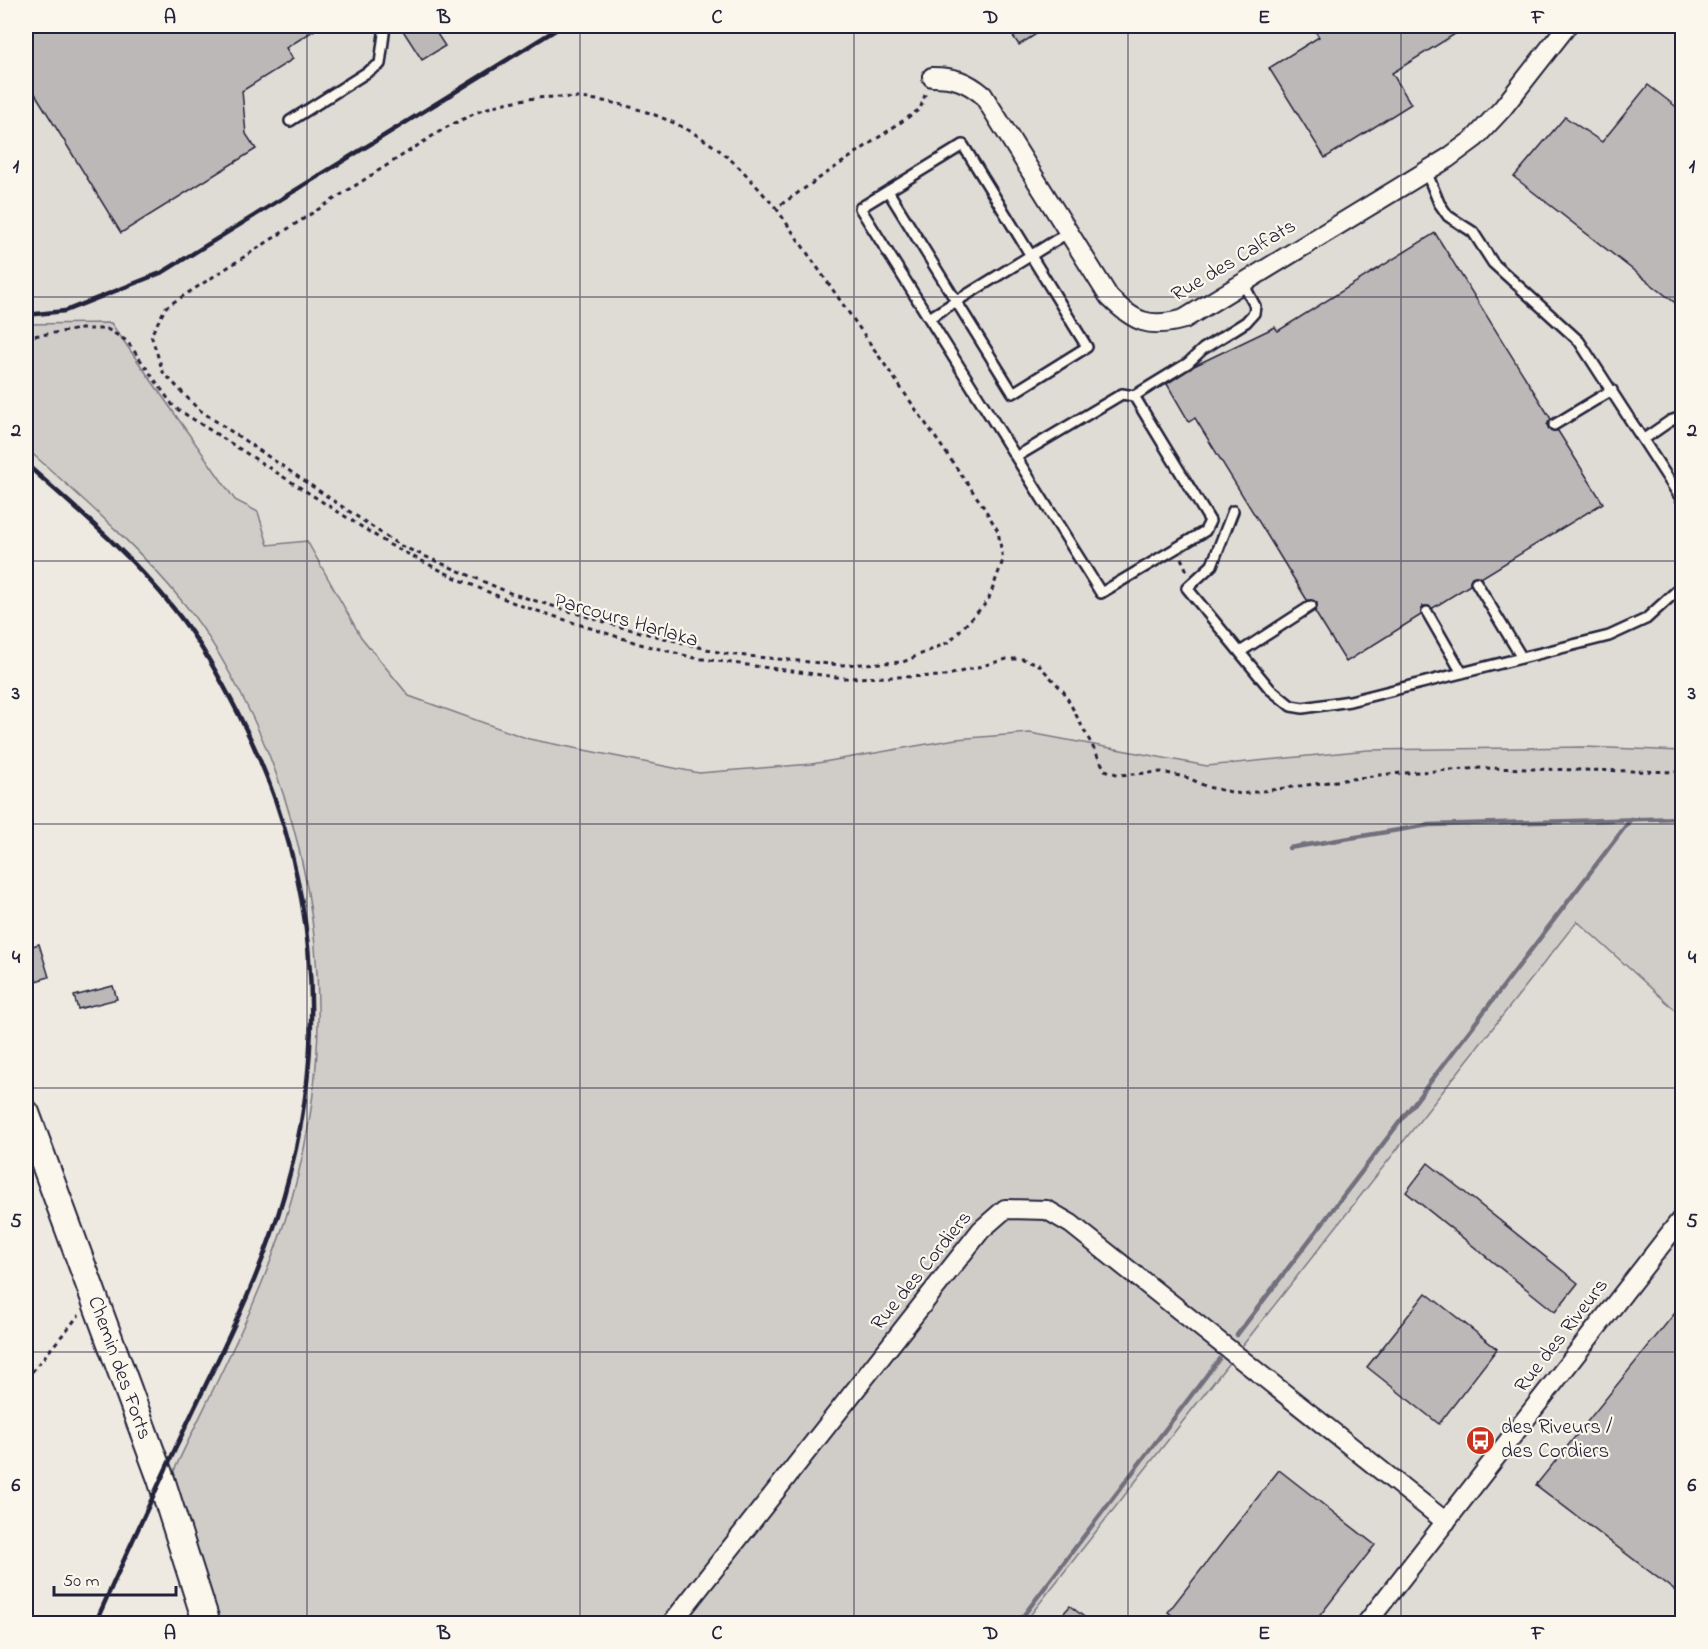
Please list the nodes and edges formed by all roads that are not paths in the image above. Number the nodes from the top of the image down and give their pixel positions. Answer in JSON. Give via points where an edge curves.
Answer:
{"nodes":[{"id":1,"x":385,"y":26,"type":"edge"},
{"id":2,"x":1567,"y":26,"type":"edge"},
{"id":3,"x":932,"y":77,"type":"road end"},
{"id":4,"x":290,"y":121,"type":"dead end"},
{"id":5,"x":1426,"y":171,"type":"junction"},
{"id":6,"x":888,"y":191,"type":"junction"},
{"id":7,"x":1069,"y":232,"type":"junction"},
{"id":8,"x":1031,"y":256,"type":"junction"},
{"id":9,"x":1243,"y":283,"type":"junction"},
{"id":10,"x":956,"y":301,"type":"junction"},
{"id":11,"x":929,"y":318,"type":"junction"},
{"id":12,"x":1612,"y":390,"type":"junction"},
{"id":13,"x":1134,"y":396,"type":"junction"},
{"id":14,"x":1683,"y":417,"type":"edge"},
{"id":15,"x":1554,"y":425,"type":"dead end"},
{"id":16,"x":1644,"y":439,"type":"junction"},
{"id":17,"x":1016,"y":457,"type":"junction"},
{"id":18,"x":1683,"y":500,"type":"edge"},
{"id":19,"x":1233,"y":511,"type":"dead end"},
{"id":20,"x":1476,"y":582,"type":"dead end"},
{"id":21,"x":1683,"y":585,"type":"edge"},
{"id":22,"x":1311,"y":606,"type":"dead end"},
{"id":23,"x":1427,"y":612,"type":"dead end"},
{"id":24,"x":1240,"y":652,"type":"junction"},
{"id":25,"x":1522,"y":658,"type":"junction"},
{"id":26,"x":1462,"y":673,"type":"junction"},
{"id":27,"x":26,"y":1113,"type":"edge"},
{"id":28,"x":1683,"y":1218,"type":"edge"},
{"id":29,"x":1446,"y":1522,"type":"junction"},
{"id":30,"x":207,"y":1623,"type":"edge"},
{"id":31,"x":671,"y":1623,"type":"edge"},
{"id":32,"x":1366,"y":1623,"type":"edge"}],
"edges":[{"from":1,"to":4,"type":"lane","via":[[380,64]]},
{"from":2,"to":5,"type":"street","name":"Rue des Calfats","via":[[1475,138]]},
{"from":3,"to":7,"type":"street","name":"Rue des Calfats","via":[[952,76],[983,94]]},
{"from":5,"to":9,"type":"street","name":"Rue des Calfats"},
{"from":5,"to":12,"type":"lane","via":[[1448,216],[1473,232],[1493,263],[1579,341]]},
{"from":6,"to":8,"type":"lane","via":[[963,145]]},
{"from":6,"to":10,"type":"lane"},
{"from":6,"to":11,"type":"lane","via":[[860,208]]},
{"from":7,"to":8,"type":"lane"},
{"from":7,"to":9,"type":"street","name":"Rue des Calfats","via":[[1109,297],[1124,312],[1147,324],[1184,320]]},
{"from":8,"to":10,"type":"lane"},
{"from":8,"to":10,"type":"lane","via":[[1087,347],[1013,393]]},
{"from":9,"to":13,"type":"lane","via":[[1255,306],[1249,320]]},
{"from":10,"to":11,"type":"lane"},
{"from":11,"to":17,"type":"lane"},
{"from":12,"to":15,"type":"lane"},
{"from":12,"to":16,"type":"lane"},
{"from":13,"to":17,"type":"lane","via":[[1122,394]]},
{"from":13,"to":17,"type":"lane","via":[[1210,521],[1205,531],[1101,593]]},
{"from":14,"to":16,"type":"lane"},
{"from":16,"to":18,"type":"lane"},
{"from":19,"to":24,"type":"lane","via":[[1212,565],[1187,588]]},
{"from":20,"to":25,"type":"lane"},
{"from":21,"to":25,"type":"lane","via":[[1631,628]]},
{"from":22,"to":24,"type":"lane"},
{"from":23,"to":26,"type":"lane"},
{"from":24,"to":26,"type":"lane","via":[[1281,700],[1303,708],[1350,701]]},
{"from":25,"to":26,"type":"lane"},
{"from":27,"to":30,"type":"street","name":"Chemin des Forts","via":[[161,1479]]},
{"from":28,"to":29,"type":"street","name":"Rue des Riveurs"},
{"from":29,"to":31,"type":"street","name":"Rue des Cordiers","via":[[1071,1224],[1047,1210],[1005,1209],[981,1230]]},
{"from":29,"to":32,"type":"street","name":"Rue des Riveurs"}]}
